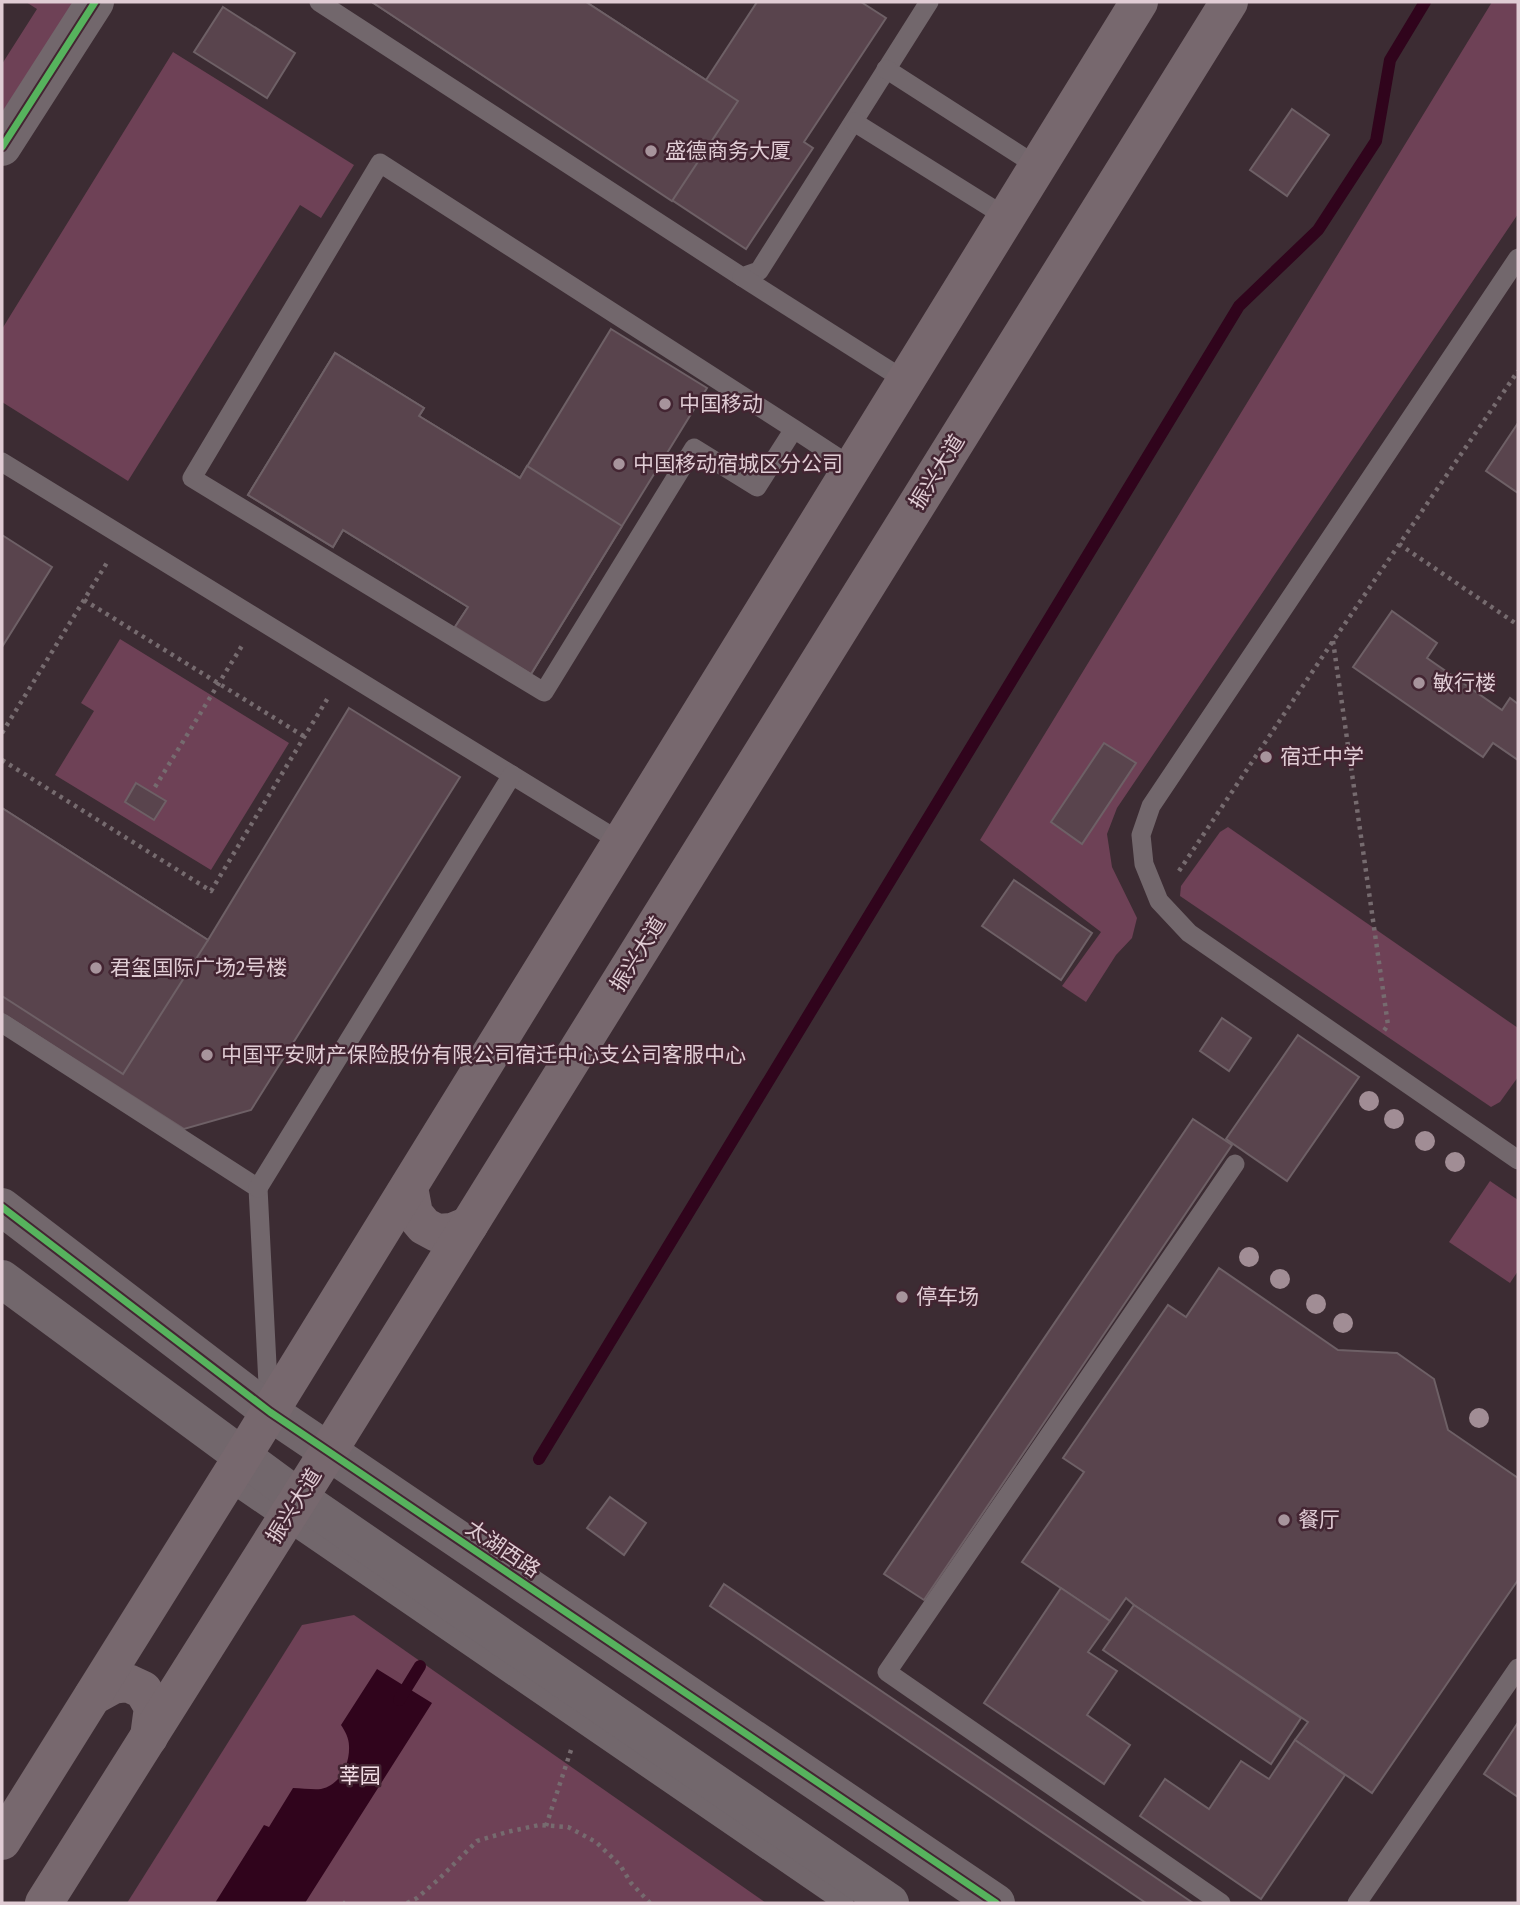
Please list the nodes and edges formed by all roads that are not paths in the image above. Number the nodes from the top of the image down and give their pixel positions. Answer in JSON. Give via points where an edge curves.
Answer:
{"nodes":[{"id":1,"x":95,"y":2,"type":"edge"},
{"id":2,"x":319,"y":2,"type":"edge"},
{"id":3,"x":929,"y":2,"type":"edge"},
{"id":4,"x":1139,"y":2,"type":"edge"},
{"id":5,"x":1229,"y":2,"type":"edge"},
{"id":6,"x":886,"y":69,"type":"junction"},
{"id":7,"x":853,"y":122,"type":"junction"},
{"id":8,"x":2,"y":148,"type":"edge"},
{"id":9,"x":1037,"y":166,"type":"junction"},
{"id":10,"x":1006,"y":217,"type":"junction"},
{"id":11,"x":1518,"y":258,"type":"edge"},
{"id":12,"x":742,"y":277,"type":"junction"},
{"id":13,"x":906,"y":381,"type":"junction"},
{"id":14,"x":794,"y":429,"type":"junction"},
{"id":15,"x":2,"y":462,"type":"edge"},
{"id":16,"x":852,"y":467,"type":"junction"},
{"id":17,"x":512,"y":775,"type":"junction"},
{"id":18,"x":621,"y":842,"type":"junction"},
{"id":19,"x":2,"y":1023,"type":"edge"},
{"id":20,"x":1518,"y":1160,"type":"edge"},
{"id":21,"x":1235,"y":1164,"type":"dead end"},
{"id":22,"x":409,"y":1187,"type":"junction"},
{"id":23,"x":258,"y":1188,"type":"junction"},
{"id":24,"x":2,"y":1207,"type":"edge"},
{"id":25,"x":470,"y":1225,"type":"junction"},
{"id":26,"x":2,"y":1279,"type":"edge"},
{"id":27,"x":270,"y":1412,"type":"junction"},
{"id":28,"x":328,"y":1452,"type":"junction"},
{"id":29,"x":235,"y":1469,"type":"junction"},
{"id":30,"x":292,"y":1509,"type":"junction"},
{"id":31,"x":1518,"y":1668,"type":"edge"},
{"id":32,"x":93,"y":1696,"type":"junction"},
{"id":33,"x":149,"y":1737,"type":"junction"},
{"id":34,"x":2,"y":1841,"type":"edge"},
{"id":35,"x":44,"y":1903,"type":"edge"},
{"id":36,"x":844,"y":1903,"type":"edge"},
{"id":37,"x":890,"y":1903,"type":"edge"},
{"id":38,"x":996,"y":1903,"type":"edge"},
{"id":39,"x":1222,"y":1903,"type":"edge"},
{"id":40,"x":1357,"y":1903,"type":"edge"}],
"edges":[{"from":1,"to":8,"type":"street"},
{"from":2,"to":12,"type":"lane"},
{"from":3,"to":6,"type":"lane"},
{"from":4,"to":9,"type":"main road"},
{"from":5,"to":25,"type":"main road","name":"振兴大道"},
{"from":6,"to":7,"type":"lane"},
{"from":6,"to":9,"type":"lane"},
{"from":7,"to":10,"type":"lane"},
{"from":7,"to":12,"type":"lane","via":[[759,271]]},
{"from":9,"to":10,"type":"main road"},
{"from":10,"to":13,"type":"main road"},
{"from":11,"to":20,"type":"lane","via":[[1151,806],[1141,835],[1144,864],[1159,901],[1189,933]]},
{"from":12,"to":13,"type":"lane"},
{"from":13,"to":16,"type":"main road"},
{"from":14,"to":14,"type":"lane","via":[[380,163],[192,478],[544,692],[694,448],[757,487]]},
{"from":14,"to":16,"type":"lane"},
{"from":15,"to":17,"type":"lane"},
{"from":16,"to":18,"type":"main road"},
{"from":17,"to":18,"type":"lane"},
{"from":17,"to":23,"type":"lane"},
{"from":18,"to":22,"type":"main road"},
{"from":19,"to":23,"type":"lane"},
{"from":21,"to":39,"type":"lane","via":[[887,1672]]},
{"from":22,"to":25,"type":"main road","via":[[414,1214],[424,1226],[437,1233]]},
{"from":22,"to":27,"type":"main road"},
{"from":23,"to":27,"type":"lane"},
{"from":24,"to":27,"type":"street","name":"太湖西路"},
{"from":25,"to":28,"type":"main road","name":"振兴大道"},
{"from":26,"to":29,"type":"street"},
{"from":27,"to":28,"type":"street","name":"太湖西路"},
{"from":27,"to":29,"type":"main road"},
{"from":28,"to":30,"type":"main road","name":"振兴大道"},
{"from":28,"to":38,"type":"street","name":"太湖西路"},
{"from":29,"to":30,"type":"street"},
{"from":29,"to":32,"type":"main road"},
{"from":30,"to":33,"type":"main road","name":"振兴大道"},
{"from":30,"to":36,"type":"lane","via":[[580,1722]]},
{"from":30,"to":37,"type":"street"},
{"from":31,"to":40,"type":"lane"},
{"from":32,"to":33,"type":"main road","via":[[128,1683],[143,1690],[153,1707]]},
{"from":32,"to":34,"type":"main road"},
{"from":33,"to":35,"type":"main road","name":"振兴大道"}]}
